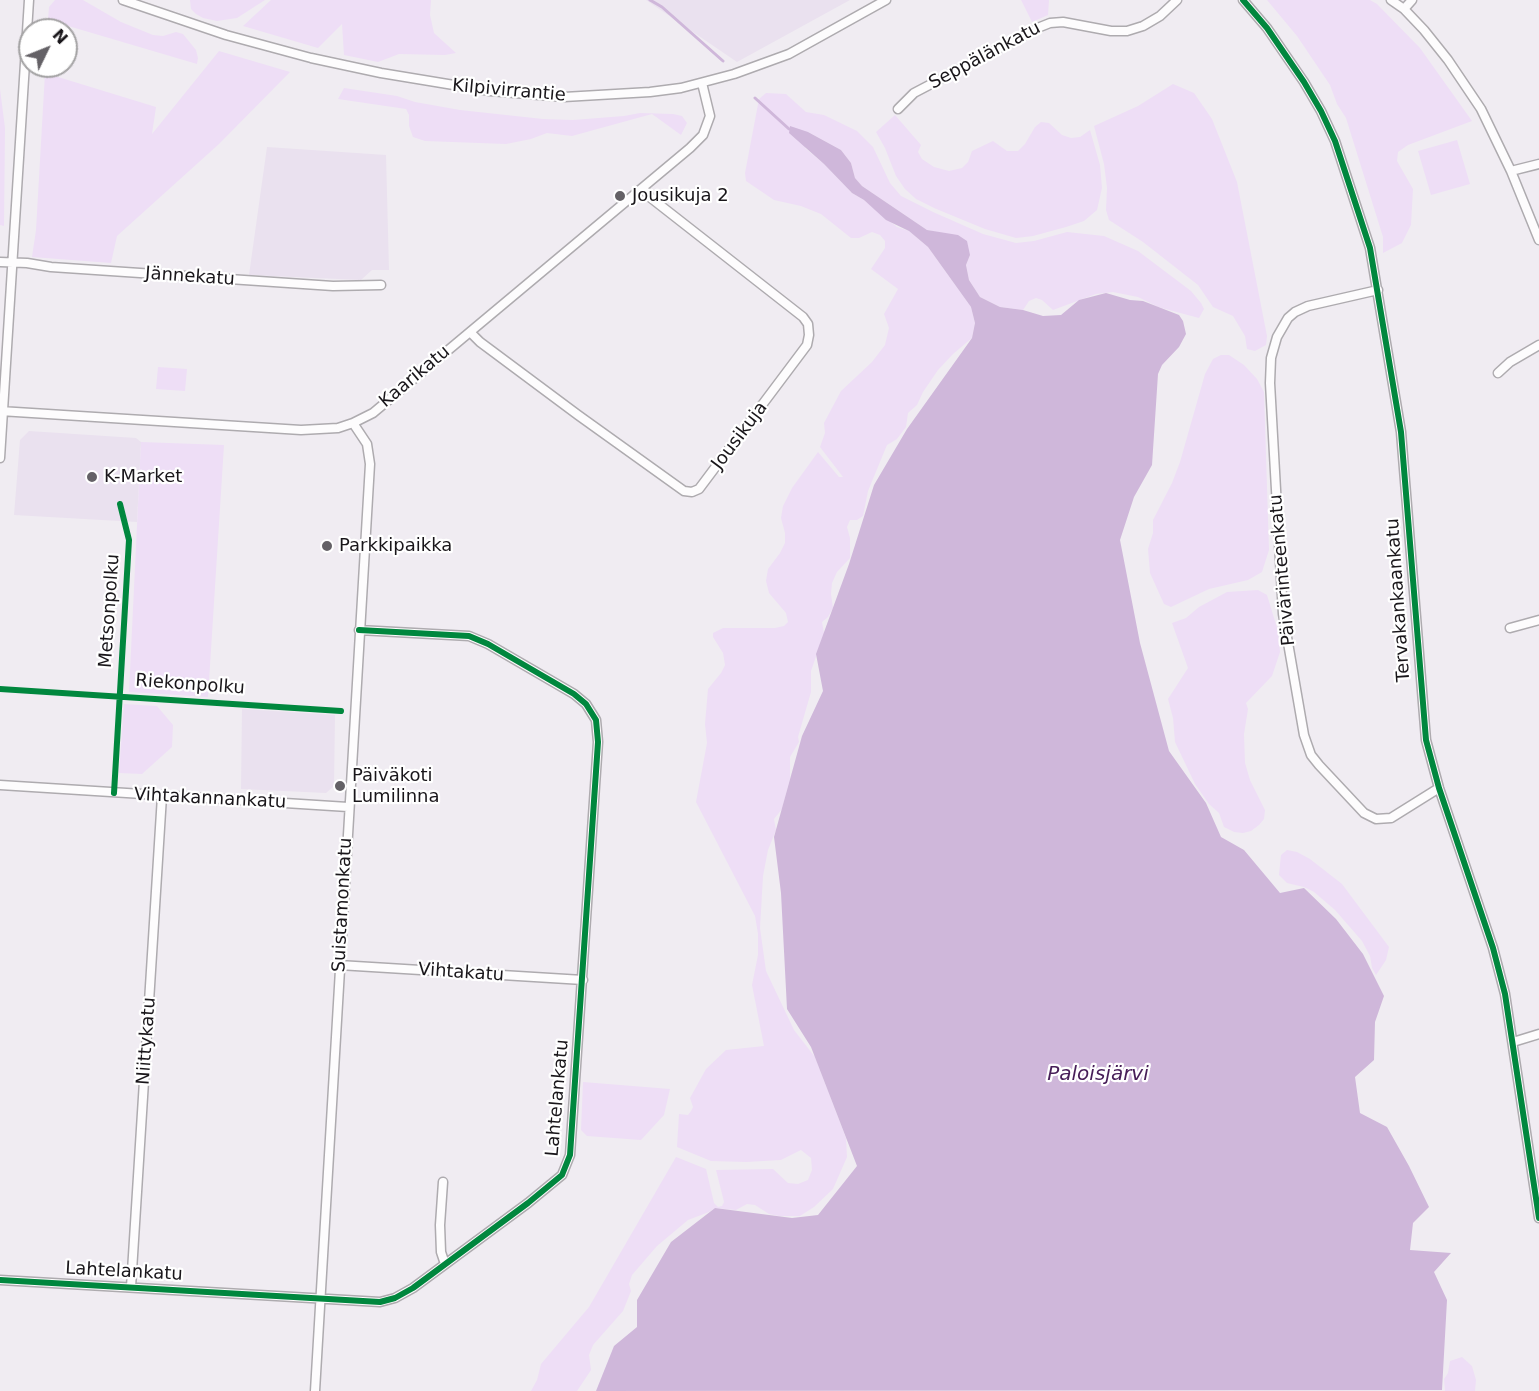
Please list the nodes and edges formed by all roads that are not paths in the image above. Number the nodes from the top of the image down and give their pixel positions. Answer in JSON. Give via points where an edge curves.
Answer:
{"nodes":[{"id":1,"x":123,"y":0,"type":"edge"},
{"id":2,"x":886,"y":0,"type":"edge"},
{"id":3,"x":1177,"y":0,"type":"edge"},
{"id":4,"x":1244,"y":0,"type":"edge"},
{"id":5,"x":1391,"y":0,"type":"edge"},
{"id":6,"x":1412,"y":0,"type":"edge"},
{"id":7,"x":30,"y":2,"type":"edge"},
{"id":8,"x":1404,"y":9,"type":"junction"},
{"id":9,"x":702,"y":82,"type":"junction"},
{"id":10,"x":898,"y":109,"type":"dead end"},
{"id":11,"x":1539,"y":164,"type":"edge"},
{"id":12,"x":1511,"y":171,"type":"junction"},
{"id":13,"x":643,"y":188,"type":"junction"},
{"id":14,"x":1539,"y":240,"type":"edge"},
{"id":15,"x":0,"y":262,"type":"edge"},
{"id":16,"x":13,"y":262,"type":"junction"},
{"id":17,"x":381,"y":285,"type":"dead end"},
{"id":18,"x":1378,"y":290,"type":"junction"},
{"id":19,"x":470,"y":332,"type":"junction"},
{"id":20,"x":1539,"y":345,"type":"edge"},
{"id":21,"x":1498,"y":373,"type":"dead end"},
{"id":22,"x":2,"y":411,"type":"edge"},
{"id":23,"x":353,"y":423,"type":"junction"},
{"id":24,"x":0,"y":458,"type":"edge"},
{"id":25,"x":1539,"y":620,"type":"edge"},
{"id":26,"x":1510,"y":628,"type":"dead end"},
{"id":27,"x":359,"y":630,"type":"junction"},
{"id":28,"x":0,"y":785,"type":"edge"},
{"id":29,"x":1439,"y":788,"type":"junction"},
{"id":30,"x":162,"y":796,"type":"junction"},
{"id":31,"x":348,"y":807,"type":"junction"},
{"id":32,"x":339,"y":965,"type":"junction"},
{"id":33,"x":583,"y":980,"type":"junction"},
{"id":34,"x":1539,"y":1034,"type":"edge"},
{"id":35,"x":1513,"y":1042,"type":"junction"},
{"id":36,"x":442,"y":1182,"type":"dead end"},
{"id":37,"x":1539,"y":1218,"type":"edge"},
{"id":38,"x":445,"y":1264,"type":"junction"},
{"id":39,"x":0,"y":1280,"type":"edge"},
{"id":40,"x":131,"y":1287,"type":"junction"},
{"id":41,"x":320,"y":1300,"type":"junction"},
{"id":42,"x":315,"y":1391,"type":"edge"}],
"edges":[{"from":1,"to":9,"type":"street","name":"Kilpivirrantie","via":[[272,48],[452,86],[564,97],[650,92]]},
{"from":2,"to":9,"type":"street","name":"Kilpivirrantie","via":[[789,54]]},
{"from":3,"to":10,"type":"street","name":"Seppälänkatu","via":[[1160,16],[1127,31],[1050,23],[914,93]]},
{"from":4,"to":18,"type":"street","name":"Tervakankaankatu","via":[[1321,111],[1335,141],[1370,248]]},
{"from":5,"to":8,"type":"street"},
{"from":6,"to":8,"type":"street"},
{"from":7,"to":16,"type":"street"},
{"from":8,"to":12,"type":"street","via":[[1469,91]]},
{"from":9,"to":13,"type":"street","name":"Kaarikatu","via":[[710,109],[706,128],[690,148]]},
{"from":11,"to":12,"type":"street"},
{"from":12,"to":14,"type":"street"},
{"from":13,"to":19,"type":"street","name":"Kaarikatu"},
{"from":13,"to":19,"type":"street","name":"Jousikuja","via":[[808,324],[807,345],[699,489],[684,491]]},
{"from":15,"to":16,"type":"street","name":"Jännekatu"},
{"from":16,"to":17,"type":"street","name":"Jännekatu","via":[[333,286]]},
{"from":16,"to":22,"type":"street"},
{"from":18,"to":29,"type":"street","name":"Tervakankaankatu","via":[[1401,432],[1422,714]]},
{"from":18,"to":29,"type":"street","name":"Päivärinteenkatu","via":[[1295,312],[1277,337],[1270,383],[1283,614],[1304,735],[1319,765],[1364,813],[1376,819],[1391,818]]},
{"from":19,"to":23,"type":"street","name":"Kaarikatu","via":[[372,413]]},
{"from":20,"to":21,"type":"street"},
{"from":22,"to":23,"type":"street","name":"Kaarikatu","via":[[301,430]]},
{"from":22,"to":24,"type":"street"},
{"from":23,"to":27,"type":"street","name":"Suistamonkatu","via":[[370,456]]},
{"from":25,"to":26,"type":"street"},
{"from":27,"to":31,"type":"street","name":"Suistamonkatu"},
{"from":27,"to":33,"type":"street","name":"Lahtelankatu","via":[[469,636],[574,694],[593,713],[598,742]]},
{"from":28,"to":30,"type":"street","name":"Vihtakannankatu"},
{"from":29,"to":35,"type":"street","name":"Tervakankaankatu","via":[[1493,948]]},
{"from":30,"to":31,"type":"street","name":"Vihtakannankatu"},
{"from":30,"to":40,"type":"street","name":"Niittykatu"},
{"from":31,"to":32,"type":"street","name":"Suistamonkatu"},
{"from":32,"to":33,"type":"street","name":"Vihtakatu"},
{"from":32,"to":41,"type":"street","name":"Suistamonkatu"},
{"from":33,"to":38,"type":"street","name":"Lahtelankatu","via":[[570,1155],[565,1169],[528,1203]]},
{"from":34,"to":35,"type":"street"},
{"from":35,"to":37,"type":"street","name":"Tervakankaankatu"},
{"from":36,"to":38,"type":"street","via":[[440,1225]]},
{"from":38,"to":41,"type":"street","name":"Lahtelankatu","via":[[395,1298],[372,1303]]},
{"from":39,"to":40,"type":"street","name":"Lahtelankatu"},
{"from":40,"to":41,"type":"street","name":"Lahtelankatu"},
{"from":41,"to":42,"type":"street","name":"Suistamonkatu"}]}
